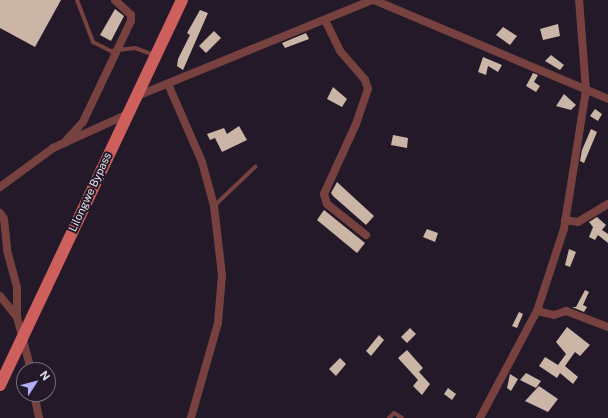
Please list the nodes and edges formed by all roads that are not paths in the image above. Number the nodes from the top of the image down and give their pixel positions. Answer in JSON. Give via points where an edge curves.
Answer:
{"nodes":[{"id":1,"x":77,"y":0,"type":"edge"},
{"id":2,"x":115,"y":0,"type":"edge"},
{"id":3,"x":182,"y":0,"type":"edge"},
{"id":4,"x":373,"y":0,"type":"edge"},
{"id":5,"x":579,"y":0,"type":"edge"},
{"id":6,"x":325,"y":20,"type":"junction"},
{"id":7,"x":118,"y":50,"type":"junction"},
{"id":8,"x":156,"y":57,"type":"junction"},
{"id":9,"x":168,"y":84,"type":"junction"},
{"id":10,"x":586,"y":90,"type":"junction"},
{"id":11,"x":137,"y":96,"type":"junction"},
{"id":12,"x":608,"y":99,"type":"edge"},
{"id":13,"x":128,"y":114,"type":"junction"},
{"id":14,"x":64,"y":143,"type":"junction"},
{"id":15,"x":255,"y":167,"type":"dead end"},
{"id":16,"x":0,"y":188,"type":"edge"},
{"id":17,"x":608,"y":204,"type":"edge"},
{"id":18,"x":214,"y":206,"type":"junction"},
{"id":19,"x":0,"y":213,"type":"edge"},
{"id":20,"x":565,"y":220,"type":"junction"},
{"id":21,"x":366,"y":235,"type":"dead end"},
{"id":22,"x":0,"y":296,"type":"edge"},
{"id":23,"x":537,"y":311,"type":"junction"},
{"id":24,"x":17,"y":317,"type":"junction"},
{"id":25,"x":608,"y":327,"type":"edge"},
{"id":26,"x":23,"y":335,"type":"junction"},
{"id":27,"x":29,"y":362,"type":"edge"},
{"id":28,"x":0,"y":386,"type":"edge"},
{"id":29,"x":36,"y":402,"type":"edge"},
{"id":30,"x":39,"y":418,"type":"edge"},
{"id":31,"x":192,"y":418,"type":"edge"},
{"id":32,"x":389,"y":418,"type":"edge"},
{"id":33,"x":402,"y":418,"type":"edge"},
{"id":34,"x":480,"y":418,"type":"edge"}],
"edges":[{"from":1,"to":7,"type":"lane","via":[[93,42],[111,51]]},
{"from":2,"to":7,"type":"street","via":[[131,15],[131,21]]},
{"from":3,"to":8,"type":"main road","name":"Lilongwe Bypass"},
{"from":4,"to":6,"type":"street"},
{"from":4,"to":10,"type":"street"},
{"from":5,"to":10,"type":"street"},
{"from":6,"to":9,"type":"street"},
{"from":6,"to":21,"type":"street","via":[[340,51],[365,80],[368,89],[356,124],[324,194],[327,204]]},
{"from":7,"to":8,"type":"lane","via":[[135,48]]},
{"from":7,"to":14,"type":"street","via":[[83,122]]},
{"from":8,"to":11,"type":"main road","name":"Lilongwe Bypass"},
{"from":9,"to":11,"type":"street"},
{"from":9,"to":18,"type":"street","via":[[192,135]]},
{"from":10,"to":12,"type":"street"},
{"from":10,"to":20,"type":"street"},
{"from":11,"to":13,"type":"main road","name":"Lilongwe Bypass"},
{"from":13,"to":14,"type":"street"},
{"from":13,"to":26,"type":"main road","name":"Lilongwe Bypass"},
{"from":14,"to":16,"type":"street"},
{"from":15,"to":18,"type":"lane"},
{"from":17,"to":20,"type":"street","via":[[578,222]]},
{"from":18,"to":31,"type":"street","via":[[222,299],[209,361]]},
{"from":19,"to":24,"type":"street","via":[[4,219],[7,250],[17,288]]},
{"from":20,"to":23,"type":"street"},
{"from":22,"to":24,"type":"street"},
{"from":23,"to":25,"type":"street","via":[[554,315],[566,311]]},
{"from":23,"to":34,"type":"street"},
{"from":24,"to":26,"type":"street"},
{"from":26,"to":27,"type":"street"},
{"from":26,"to":28,"type":"main road","name":"Lilongwe Bypass"},
{"from":29,"to":30,"type":"street"},
{"from":32,"to":33,"type":"lane","via":[[394,413]]}]}
